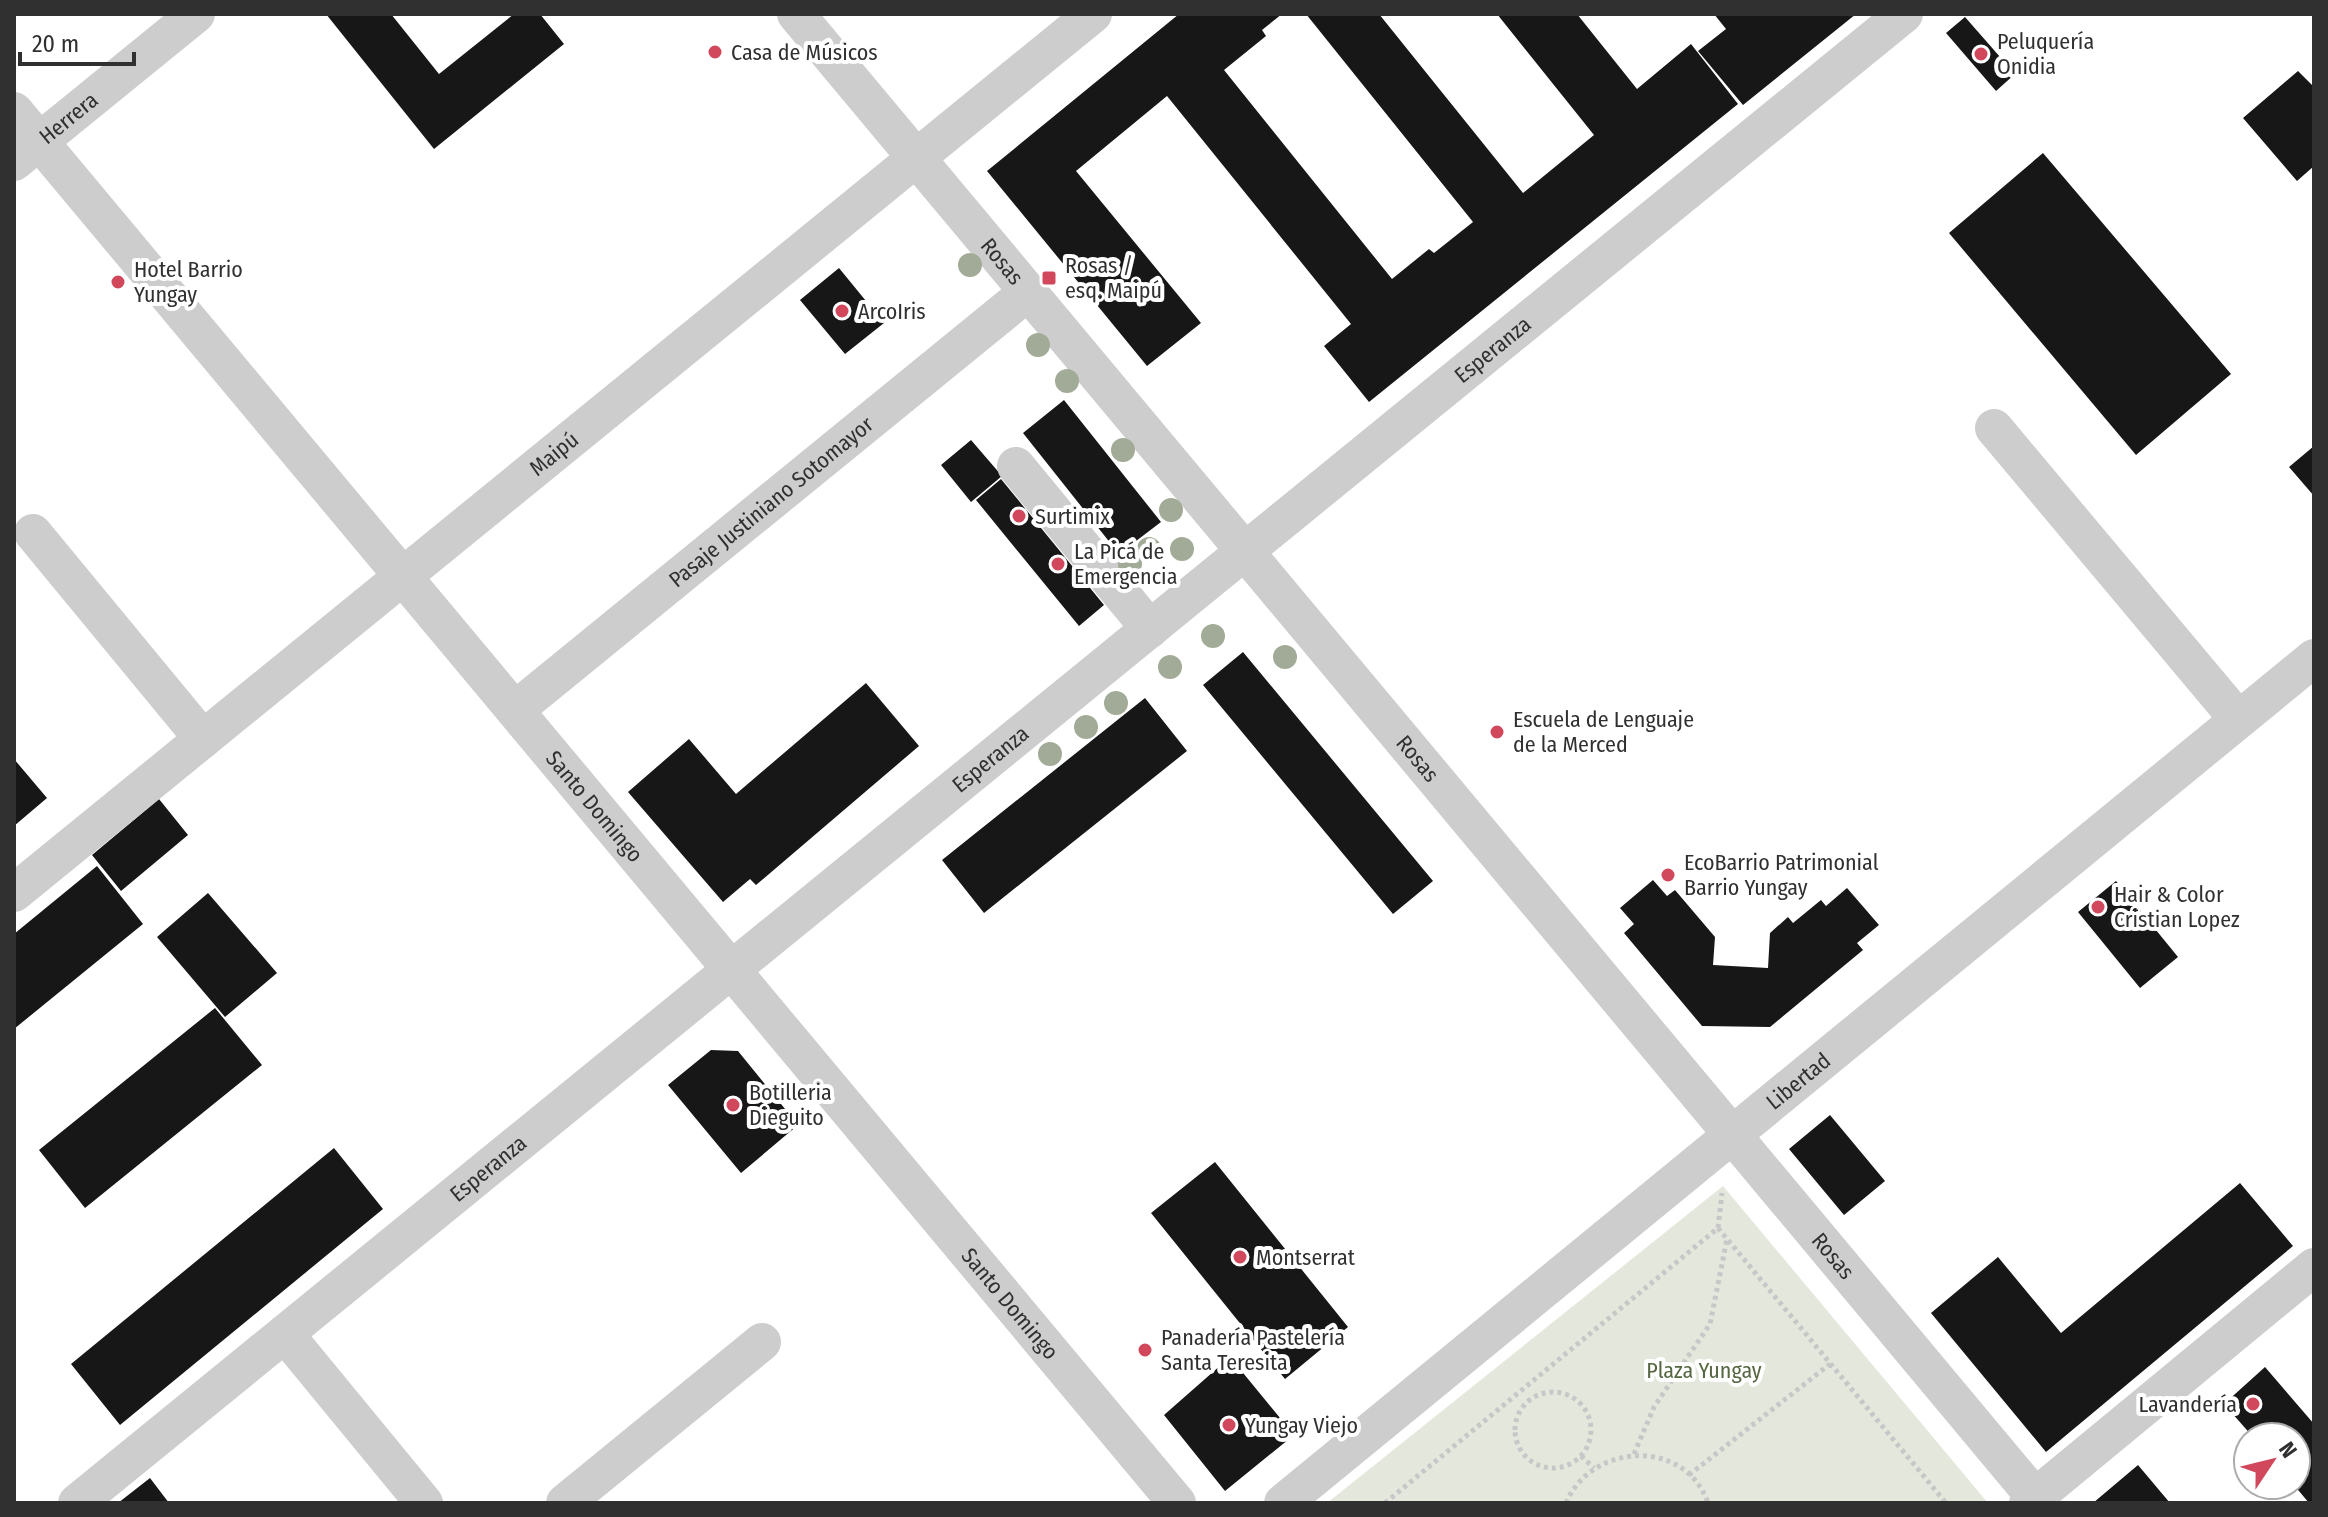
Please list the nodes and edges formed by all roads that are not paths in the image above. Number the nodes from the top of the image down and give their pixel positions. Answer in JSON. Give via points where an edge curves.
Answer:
{"nodes":[{"id":1,"x":196,"y":14,"type":"edge"},
{"id":2,"x":796,"y":14,"type":"edge"},
{"id":3,"x":1093,"y":14,"type":"edge"},
{"id":4,"x":1904,"y":14,"type":"edge"},
{"id":5,"x":14,"y":111,"type":"edge"},
{"id":6,"x":27,"y":152,"type":"edge"},
{"id":7,"x":916,"y":158,"type":"junction"},
{"id":8,"x":1028,"y":292,"type":"junction"},
{"id":9,"x":1994,"y":428,"type":"dead end"},
{"id":10,"x":1016,"y":466,"type":"dead end"},
{"id":11,"x":33,"y":533,"type":"dead end"},
{"id":12,"x":1244,"y":552,"type":"junction"},
{"id":13,"x":404,"y":576,"type":"junction"},
{"id":14,"x":1150,"y":629,"type":"junction"},
{"id":15,"x":2314,"y":658,"type":"edge"},
{"id":16,"x":515,"y":710,"type":"junction"},
{"id":17,"x":2238,"y":719,"type":"junction"},
{"id":18,"x":203,"y":739,"type":"junction"},
{"id":19,"x":14,"y":893,"type":"edge"},
{"id":20,"x":732,"y":970,"type":"junction"},
{"id":21,"x":1729,"y":1134,"type":"junction"},
{"id":22,"x":2314,"y":1267,"type":"edge"},
{"id":23,"x":285,"y":1334,"type":"junction"},
{"id":24,"x":762,"y":1342,"type":"dead end"},
{"id":25,"x":2035,"y":1501,"type":"edge"},
{"id":26,"x":77,"y":1503,"type":"edge"},
{"id":27,"x":424,"y":1503,"type":"edge"},
{"id":28,"x":565,"y":1503,"type":"edge"},
{"id":29,"x":1177,"y":1503,"type":"edge"},
{"id":30,"x":1283,"y":1503,"type":"edge"}],
"edges":[{"from":1,"to":6,"type":"street","name":"Herrera"},
{"from":2,"to":7,"type":"street","name":"Rosas"},
{"from":3,"to":7,"type":"street","name":"Maipú"},
{"from":4,"to":12,"type":"street","name":"Esperanza"},
{"from":5,"to":6,"type":"street","name":"Santo Domingo"},
{"from":6,"to":13,"type":"street","name":"Santo Domingo"},
{"from":7,"to":8,"type":"street","name":"Rosas"},
{"from":7,"to":13,"type":"street","name":"Maipú"},
{"from":8,"to":12,"type":"street","name":"Rosas"},
{"from":8,"to":16,"type":"street","name":"Pasaje Justiniano Sotomayor"},
{"from":9,"to":17,"type":"street"},
{"from":10,"to":14,"type":"street"},
{"from":11,"to":18,"type":"street"},
{"from":12,"to":14,"type":"street","name":"Esperanza"},
{"from":12,"to":21,"type":"street","name":"Rosas"},
{"from":13,"to":16,"type":"street","name":"Santo Domingo"},
{"from":13,"to":18,"type":"street","name":"Maipú"},
{"from":14,"to":20,"type":"street","name":"Esperanza"},
{"from":15,"to":17,"type":"street","name":"Libertad"},
{"from":16,"to":20,"type":"street","name":"Santo Domingo"},
{"from":17,"to":21,"type":"street","name":"Libertad"},
{"from":18,"to":19,"type":"street","name":"Maipú"},
{"from":20,"to":23,"type":"street","name":"Esperanza"},
{"from":20,"to":29,"type":"street","name":"Santo Domingo"},
{"from":21,"to":25,"type":"street","name":"Rosas"},
{"from":21,"to":30,"type":"street","name":"Libertad"},
{"from":22,"to":25,"type":"street"},
{"from":23,"to":26,"type":"street","name":"Esperanza"},
{"from":23,"to":27,"type":"street"},
{"from":24,"to":28,"type":"street"}]}
